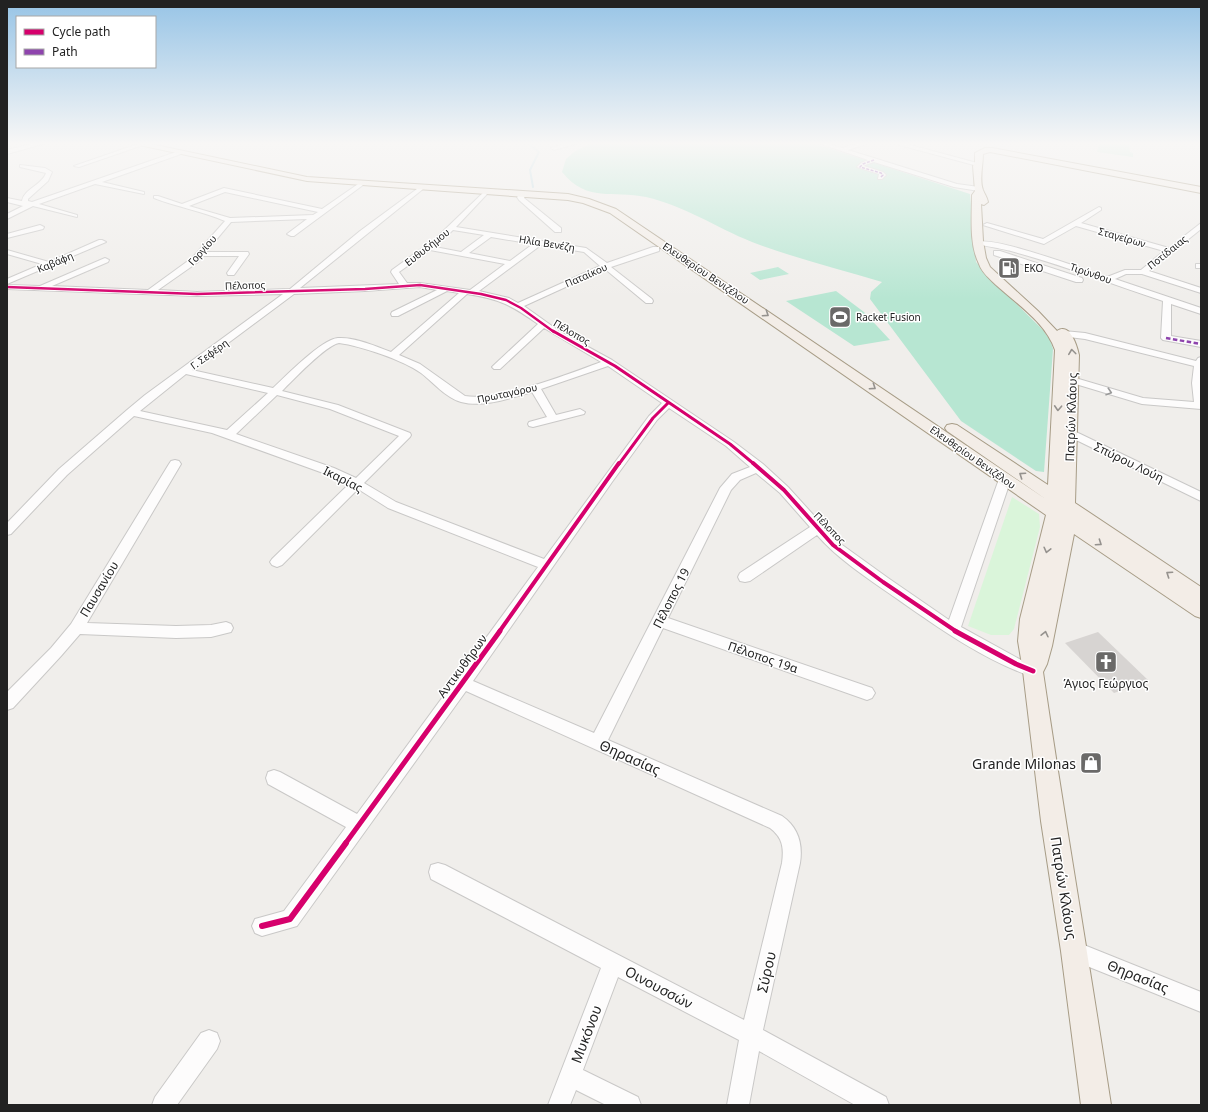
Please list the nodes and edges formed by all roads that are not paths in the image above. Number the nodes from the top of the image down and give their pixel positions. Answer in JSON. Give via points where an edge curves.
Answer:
{"nodes":[{"id":1,"x":28,"y":195,"type":"edge"},
{"id":2,"x":57,"y":195,"type":"edge"},
{"id":3,"x":211,"y":195,"type":"edge"},
{"id":4,"x":247,"y":195,"type":"edge"},
{"id":5,"x":346,"y":195,"type":"edge"},
{"id":6,"x":412,"y":195,"type":"edge"},
{"id":7,"x":483,"y":195,"type":"edge"},
{"id":8,"x":522,"y":195,"type":"edge"},
{"id":9,"x":536,"y":195,"type":"edge"},
{"id":10,"x":575,"y":195,"type":"edge"},
{"id":11,"x":976,"y":195,"type":"edge"},
{"id":12,"x":982,"y":195,"type":"edge"},
{"id":13,"x":156,"y":197,"type":"dead end"},
{"id":14,"x":7,"y":200,"type":"edge"},
{"id":15,"x":31,"y":204,"type":"junction"},
{"id":16,"x":183,"y":206,"type":"junction"},
{"id":17,"x":1099,"y":209,"type":"dead end"},
{"id":18,"x":323,"y":211,"type":"junction"},
{"id":19,"x":75,"y":216,"type":"dead end"},
{"id":20,"x":7,"y":217,"type":"edge"},
{"id":21,"x":314,"y":217,"type":"junction"},
{"id":22,"x":228,"y":220,"type":"junction"},
{"id":23,"x":1075,"y":224,"type":"junction"},
{"id":24,"x":987,"y":225,"type":"junction"},
{"id":25,"x":1201,"y":225,"type":"edge"},
{"id":26,"x":40,"y":227,"type":"dead end"},
{"id":27,"x":452,"y":228,"type":"junction"},
{"id":28,"x":558,"y":230,"type":"dead end"},
{"id":29,"x":291,"y":234,"type":"dead end"},
{"id":30,"x":490,"y":234,"type":"junction"},
{"id":31,"x":7,"y":236,"type":"edge"},
{"id":32,"x":102,"y":242,"type":"dead end"},
{"id":33,"x":540,"y":242,"type":"junction"},
{"id":34,"x":986,"y":246,"type":"junction"},
{"id":35,"x":429,"y":248,"type":"junction"},
{"id":36,"x":656,"y":249,"type":"dead end"},
{"id":37,"x":1170,"y":250,"type":"junction"},
{"id":38,"x":7,"y":252,"type":"edge"},
{"id":39,"x":201,"y":254,"type":"junction"},
{"id":40,"x":463,"y":254,"type":"junction"},
{"id":41,"x":105,"y":260,"type":"dead end"},
{"id":42,"x":511,"y":263,"type":"junction"},
{"id":43,"x":49,"y":264,"type":"junction"},
{"id":44,"x":606,"y":266,"type":"junction"},
{"id":45,"x":1143,"y":272,"type":"junction"},
{"id":46,"x":231,"y":273,"type":"dead end"},
{"id":47,"x":1109,"y":279,"type":"junction"},
{"id":48,"x":1079,"y":280,"type":"dead end"},
{"id":49,"x":7,"y":282,"type":"edge"},
{"id":50,"x":404,"y":285,"type":"junction"},
{"id":51,"x":7,"y":287,"type":"edge"},
{"id":52,"x":448,"y":288,"type":"junction"},
{"id":53,"x":39,"y":289,"type":"junction"},
{"id":54,"x":293,"y":291,"type":"junction"},
{"id":55,"x":1201,"y":291,"type":"edge"},
{"id":56,"x":470,"y":292,"type":"junction"},
{"id":57,"x":149,"y":293,"type":"junction"},
{"id":58,"x":1167,"y":300,"type":"junction"},
{"id":59,"x":649,"y":301,"type":"dead end"},
{"id":60,"x":518,"y":306,"type":"junction"},
{"id":61,"x":1201,"y":311,"type":"edge"},
{"id":62,"x":395,"y":314,"type":"dead end"},
{"id":63,"x":544,"y":324,"type":"junction"},
{"id":64,"x":1064,"y":334,"type":"junction"},
{"id":65,"x":1201,"y":344,"type":"edge"},
{"id":66,"x":392,"y":356,"type":"junction"},
{"id":67,"x":609,"y":362,"type":"junction"},
{"id":68,"x":1200,"y":363,"type":"edge"},
{"id":69,"x":497,"y":367,"type":"dead end"},
{"id":70,"x":185,"y":371,"type":"junction"},
{"id":71,"x":1072,"y":380,"type":"junction"},
{"id":72,"x":884,"y":382,"type":"dead end"},
{"id":73,"x":535,"y":388,"type":"junction"},
{"id":74,"x":276,"y":392,"type":"junction"},
{"id":75,"x":668,"y":403,"type":"junction"},
{"id":76,"x":1201,"y":406,"type":"edge"},
{"id":77,"x":131,"y":412,"type":"junction"},
{"id":78,"x":580,"y":412,"type":"dead end"},
{"id":79,"x":552,"y":418,"type":"junction"},
{"id":80,"x":942,"y":422,"type":"dead end"},
{"id":81,"x":533,"y":424,"type":"dead end"},
{"id":82,"x":1064,"y":431,"type":"junction"},
{"id":83,"x":228,"y":435,"type":"junction"},
{"id":84,"x":176,"y":464,"type":"dead end"},
{"id":85,"x":759,"y":467,"type":"junction"},
{"id":86,"x":1005,"y":479,"type":"junction"},
{"id":87,"x":356,"y":483,"type":"junction"},
{"id":88,"x":1201,"y":497,"type":"edge"},
{"id":89,"x":1061,"y":509,"type":"junction"},
{"id":90,"x":818,"y":528,"type":"junction"},
{"id":91,"x":7,"y":531,"type":"edge"},
{"id":92,"x":277,"y":562,"type":"dead end"},
{"id":93,"x":547,"y":566,"type":"junction"},
{"id":94,"x":745,"y":577,"type":"dead end"},
{"id":95,"x":1201,"y":596,"type":"edge"},
{"id":96,"x":1201,"y":611,"type":"edge"},
{"id":97,"x":659,"y":621,"type":"junction"},
{"id":98,"x":76,"y":628,"type":"junction"},
{"id":99,"x":226,"y":628,"type":"dead end"},
{"id":100,"x":953,"y":630,"type":"junction"},
{"id":101,"x":1033,"y":671,"type":"junction"},
{"id":102,"x":463,"y":683,"type":"junction"},
{"id":103,"x":867,"y":693,"type":"dead end"},
{"id":104,"x":7,"y":703,"type":"edge"},
{"id":105,"x":598,"y":743,"type":"junction"},
{"id":106,"x":274,"y":778,"type":"dead end"},
{"id":107,"x":360,"y":825,"type":"junction"},
{"id":108,"x":791,"y":840,"type":"joint"},
{"id":109,"x":438,"y":872,"type":"dead end"},
{"id":110,"x":262,"y":926,"type":"dead end"},
{"id":111,"x":1074,"y":951,"type":"junction"},
{"id":112,"x":613,"y":963,"type":"junction"},
{"id":113,"x":1201,"y":1002,"type":"edge"},
{"id":114,"x":751,"y":1035,"type":"junction"},
{"id":115,"x":209,"y":1041,"type":"dead end"},
{"id":116,"x":570,"y":1075,"type":"junction"},
{"id":117,"x":163,"y":1105,"type":"edge"},
{"id":118,"x":559,"y":1105,"type":"edge"},
{"id":119,"x":630,"y":1105,"type":"edge"},
{"id":120,"x":738,"y":1105,"type":"edge"},
{"id":121,"x":878,"y":1105,"type":"edge"},
{"id":122,"x":1096,"y":1105,"type":"edge"}],
"edges":[{"from":1,"to":15,"type":"street","via":[[25,202]]},
{"from":2,"to":15,"type":"street"},
{"from":3,"to":16,"type":"street"},
{"from":4,"to":18,"type":"street"},
{"from":5,"to":18,"type":"street"},
{"from":6,"to":54,"type":"street","name":"Γ. Σεφέρη"},
{"from":7,"to":27,"type":"street","name":"Ευθυδήμου"},
{"from":8,"to":28,"type":"street","via":[[521,199]]},
{"from":9,"to":86,"type":"main road","name":"Ελευθερίου Βενιζέλου","one_way":true,"via":[[586,201],[624,217]]},
{"from":10,"to":72,"type":"main road","name":"Ελευθερίου Βενιζέλου","via":[[608,202],[633,214]]},
{"from":11,"to":34,"type":"main road","name":"Πατρών Κλάους"},
{"from":12,"to":24,"type":"main road","name":"Πατρών Κλάους"},
{"from":13,"to":16,"type":"street"},
{"from":14,"to":15,"type":"street","via":[[18,204]]},
{"from":15,"to":19,"type":"street"},
{"from":15,"to":20,"type":"street"},
{"from":16,"to":22,"type":"street"},
{"from":17,"to":23,"type":"street","name":"Σταγείρων"},
{"from":18,"to":21,"type":"street"},
{"from":21,"to":22,"type":"street"},
{"from":21,"to":29,"type":"street"},
{"from":22,"to":39,"type":"street","name":"Γοργίου"},
{"from":23,"to":24,"type":"street","name":"Σταγείρων","via":[[1044,242]]},
{"from":23,"to":37,"type":"street","name":"Σταγείρων"},
{"from":24,"to":34,"type":"main road","name":"Πατρών Κλάους"},
{"from":25,"to":37,"type":"street","name":"Ποτίδαιας"},
{"from":26,"to":31,"type":"street"},
{"from":27,"to":30,"type":"street","name":"Ηλία Βενέζη"},
{"from":27,"to":35,"type":"street","name":"Ευθυδήμου"},
{"from":30,"to":33,"type":"street","name":"Ηλία Βενέζη"},
{"from":30,"to":40,"type":"street"},
{"from":32,"to":43,"type":"street","name":"Καβάφη"},
{"from":33,"to":42,"type":"street"},
{"from":33,"to":44,"type":"street","name":"Ηλία Βενέζη","via":[[586,250]]},
{"from":34,"to":47,"type":"street","name":"Τιρύνθου","via":[[1037,256]]},
{"from":34,"to":48,"type":"street"},
{"from":34,"to":64,"type":"main road","name":"Πατρών Κλάους","via":[[997,271]]},
{"from":34,"to":82,"type":"main road","name":"Πατρών Κλάους","one_way":true,"via":[[983,263],[987,270],[1046,325],[1060,345]]},
{"from":35,"to":40,"type":"street"},
{"from":35,"to":50,"type":"street","name":"Ευθυδήμου","via":[[395,272]]},
{"from":36,"to":44,"type":"street","name":"Παταίκου"},
{"from":37,"to":45,"type":"street","name":"Ποτίδαιας"},
{"from":38,"to":43,"type":"street"},
{"from":39,"to":46,"type":"street","via":[[244,254]]},
{"from":39,"to":57,"type":"street","name":"Γοργίου"},
{"from":40,"to":42,"type":"street"},
{"from":41,"to":53,"type":"street"},
{"from":42,"to":56,"type":"street"},
{"from":43,"to":49,"type":"street","name":"Καβάφη"},
{"from":44,"to":59,"type":"street","name":"Ηλία Βενέζη"},
{"from":44,"to":60,"type":"street","name":"Παταίκου"},
{"from":45,"to":47,"type":"street","name":"Ποτίδαιας","via":[[1123,272]]},
{"from":45,"to":55,"type":"street"},
{"from":47,"to":58,"type":"street","name":"Τιρύνθου"},
{"from":50,"to":52,"type":"street","name":"Πέλοπος"},
{"from":50,"to":54,"type":"street","name":"Πέλοπος"},
{"from":51,"to":53,"type":"street","name":"Πέλοπος"},
{"from":52,"to":56,"type":"street","name":"Πέλοπος"},
{"from":52,"to":62,"type":"street"},
{"from":53,"to":57,"type":"street","name":"Πέλοπος"},
{"from":54,"to":57,"type":"street","name":"Πέλοπος"},
{"from":54,"to":70,"type":"street","name":"Γ. Σεφέρη"},
{"from":56,"to":60,"type":"street","name":"Πέλοπος","via":[[501,298]]},
{"from":56,"to":66,"type":"street"},
{"from":58,"to":61,"type":"street","name":"Τιρύνθου"},
{"from":58,"to":65,"type":"street","via":[[1166,338]]},
{"from":60,"to":63,"type":"street","name":"Πέλοπος"},
{"from":63,"to":67,"type":"street","name":"Πέλοπος"},
{"from":63,"to":69,"type":"street"},
{"from":64,"to":68,"type":"street","via":[[1085,336]]},
{"from":71,"to":64,"type":"main road","name":"Πατρών Κλάους","one_way":true,"via":[[1072,348]]},
{"from":66,"to":73,"type":"street","name":"Πρωταγόρου","via":[[419,367],[466,400]]},
{"from":66,"to":74,"type":"street","name":"Πρωταγόρου","via":[[351,343],[334,341]]},
{"from":67,"to":73,"type":"street","name":"Πρωταγόρου"},
{"from":67,"to":75,"type":"street","name":"Πέλοπος"},
{"from":68,"to":76,"type":"street","via":[[1197,396]]},
{"from":70,"to":74,"type":"street"},
{"from":70,"to":77,"type":"street","name":"Γ. Σεφέρη"},
{"from":71,"to":76,"type":"street","one_way":true,"via":[[1142,401]]},
{"from":71,"to":82,"type":"main road","name":"Πατρών Κλάους"},
{"from":73,"to":79,"type":"street"},
{"from":74,"to":83,"type":"street"},
{"from":74,"to":87,"type":"street","via":[[334,407],[406,435]]},
{"from":75,"to":85,"type":"street","name":"Πέλοπος","via":[[730,444]]},
{"from":75,"to":93,"type":"street","name":"Αντικυθήρων","via":[[653,418]]},
{"from":77,"to":83,"type":"street","name":"Ικαρίας","via":[[208,428]]},
{"from":77,"to":91,"type":"street","name":"Γ. Σεφέρη","via":[[63,472]]},
{"from":78,"to":79,"type":"street"},
{"from":79,"to":81,"type":"street"},
{"from":89,"to":80,"type":"main road","name":"Ελευθερίου Βενιζέλου","one_way":true},
{"from":82,"to":88,"type":"street","name":"Σπύρου Λούη"},
{"from":82,"to":89,"type":"main road","name":"Πατρών Κλάους"},
{"from":83,"to":87,"type":"street","name":"Ικαρίας","via":[[330,471]]},
{"from":84,"to":98,"type":"street","name":"Παυσανίου"},
{"from":85,"to":90,"type":"street","name":"Πέλοπος","via":[[792,498]]},
{"from":85,"to":97,"type":"street","name":"Πέλοπος 19","via":[[736,477],[729,484]]},
{"from":86,"to":89,"type":"main road","name":"Ελευθερίου Βενιζέλου"},
{"from":86,"to":100,"type":"street"},
{"from":87,"to":92,"type":"street"},
{"from":87,"to":93,"type":"street","name":"Ικαρίας","via":[[392,505]]},
{"from":95,"to":89,"type":"main road","name":"Ελευθερίου Βενιζέλου","one_way":true},
{"from":89,"to":96,"type":"main road","name":"Ελευθερίου Βενιζέλου","one_way":true},
{"from":89,"to":101,"type":"main road","name":"Πατρών Κλάους","via":[[1062,558],[1042,646]]},
{"from":90,"to":94,"type":"street"},
{"from":90,"to":100,"type":"street","name":"Πέλοπος","via":[[833,545],[850,558]]},
{"from":93,"to":102,"type":"street","name":"Αντικυθήρων"},
{"from":97,"to":103,"type":"street","name":"Πέλοπος 19α"},
{"from":97,"to":105,"type":"street","name":"Πέλοπος 19"},
{"from":98,"to":99,"type":"street","via":[[176,632]]},
{"from":98,"to":104,"type":"street","name":"Παυσανίου"},
{"from":100,"to":101,"type":"street","name":"Πέλοπος"},
{"from":101,"to":111,"type":"main road","name":"Πατρών Κλάους"},
{"from":102,"to":105,"type":"street","name":"Θηρασίας"},
{"from":102,"to":107,"type":"street","name":"Αντικυθήρων"},
{"from":105,"to":108,"type":"street","name":"Θηρασίας","via":[[776,822],[787,830]]},
{"from":106,"to":107,"type":"street"},
{"from":107,"to":110,"type":"street","name":"Αντικυθήρων","via":[[290,919]]},
{"from":108,"to":114,"type":"street","name":"Σύρου","via":[[791,864]]},
{"from":109,"to":112,"type":"street","name":"Οινουσσών"},
{"from":111,"to":113,"type":"street","name":"Θηρασίας"},
{"from":111,"to":122,"type":"main road","name":"Πατρών Κλάους"},
{"from":112,"to":114,"type":"street","name":"Οινουσσών"},
{"from":112,"to":116,"type":"street","name":"Μυκόνου"},
{"from":114,"to":120,"type":"street","name":"Σύρου"},
{"from":114,"to":121,"type":"street","name":"Οινουσσών"},
{"from":115,"to":117,"type":"street"},
{"from":116,"to":118,"type":"street","name":"Μυκόνου"},
{"from":116,"to":119,"type":"street"}]}
